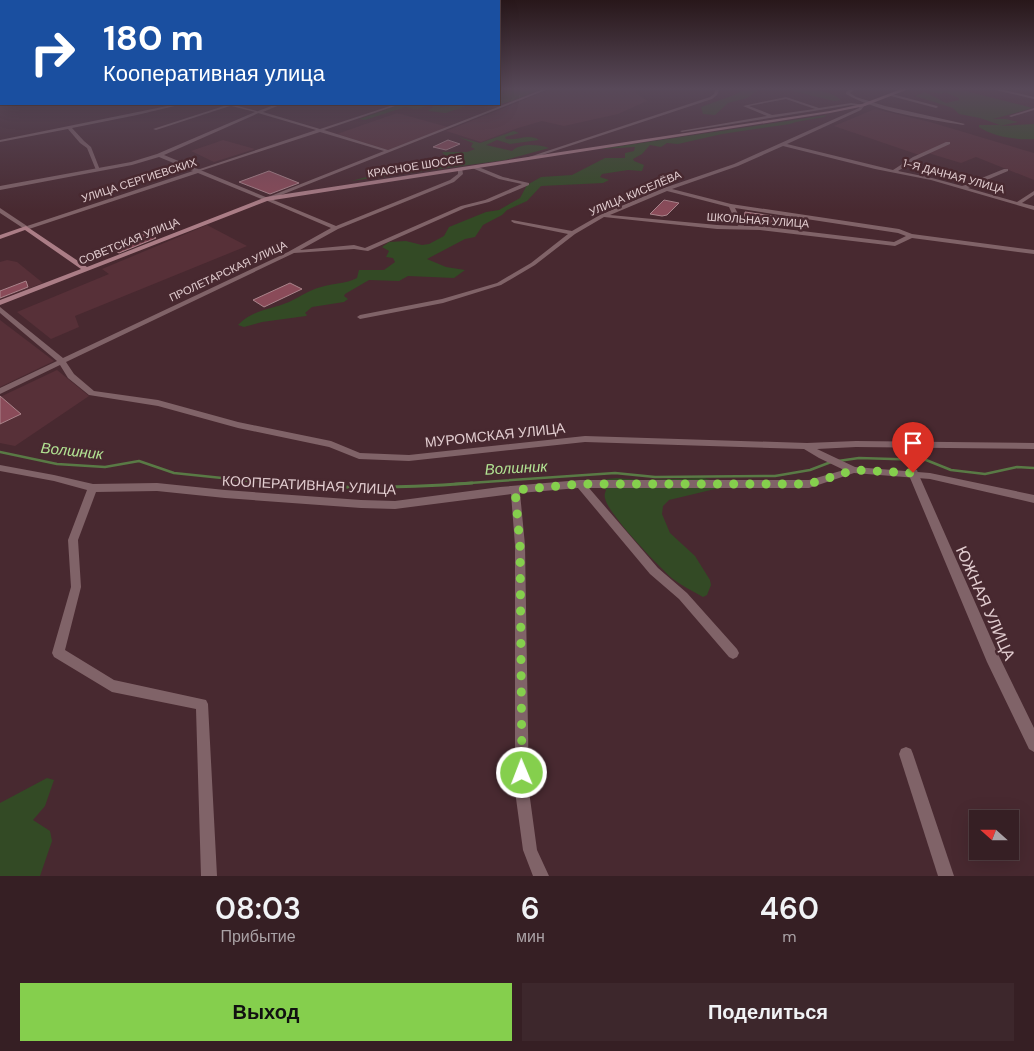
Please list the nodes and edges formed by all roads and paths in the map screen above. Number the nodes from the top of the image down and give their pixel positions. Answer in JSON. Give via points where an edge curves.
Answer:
{"nodes":[{"id":1,"x":60,"y":129,"type":"edge"},
{"id":2,"x":72,"y":129,"type":"edge"},
{"id":3,"x":219,"y":129,"type":"edge"},
{"id":4,"x":320,"y":129,"type":"edge"},
{"id":5,"x":327,"y":129,"type":"edge"},
{"id":6,"x":445,"y":129,"type":"edge"},
{"id":7,"x":617,"y":129,"type":"edge"},
{"id":8,"x":694,"y":129,"type":"edge"},
{"id":9,"x":723,"y":129,"type":"edge"},
{"id":10,"x":816,"y":129,"type":"edge"},
{"id":11,"x":324,"y":130,"type":"junction"},
{"id":12,"x":682,"y":131,"type":"dead end"},
{"id":13,"x":0,"y":140,"type":"edge"},
{"id":14,"x":948,"y":143,"type":"dead end"},
{"id":15,"x":782,"y":144,"type":"junction"},
{"id":16,"x":388,"y":151,"type":"junction"},
{"id":17,"x":159,"y":154,"type":"junction"},
{"id":18,"x":525,"y":159,"type":"junction"},
{"id":19,"x":474,"y":167,"type":"junction"},
{"id":20,"x":460,"y":169,"type":"junction"},
{"id":21,"x":98,"y":170,"type":"junction"},
{"id":22,"x":1006,"y":170,"type":"dead end"},
{"id":23,"x":200,"y":171,"type":"junction"},
{"id":24,"x":895,"y":171,"type":"junction"},
{"id":25,"x":0,"y":188,"type":"edge"},
{"id":26,"x":962,"y":188,"type":"junction"},
{"id":27,"x":666,"y":189,"type":"junction"},
{"id":28,"x":290,"y":193,"type":"junction"},
{"id":29,"x":1034,"y":193,"type":"edge"},
{"id":30,"x":266,"y":199,"type":"junction"},
{"id":31,"x":1017,"y":204,"type":"junction"},
{"id":32,"x":731,"y":206,"type":"junction"},
{"id":33,"x":1034,"y":208,"type":"edge"},
{"id":34,"x":0,"y":211,"type":"edge"},
{"id":35,"x":602,"y":216,"type":"junction"},
{"id":36,"x":514,"y":221,"type":"dead end"},
{"id":37,"x":26,"y":228,"type":"junction"},
{"id":38,"x":336,"y":228,"type":"junction"},
{"id":39,"x":742,"y":228,"type":"junction"},
{"id":40,"x":573,"y":233,"type":"junction"},
{"id":41,"x":911,"y":236,"type":"junction"},
{"id":42,"x":0,"y":237,"type":"edge"},
{"id":43,"x":366,"y":250,"type":"joint"},
{"id":44,"x":292,"y":252,"type":"junction"},
{"id":45,"x":1034,"y":252,"type":"edge"},
{"id":46,"x":87,"y":270,"type":"junction"},
{"id":47,"x":0,"y":304,"type":"edge"},
{"id":48,"x":0,"y":309,"type":"edge"},
{"id":49,"x":360,"y":317,"type":"dead end"},
{"id":50,"x":61,"y":360,"type":"junction"},
{"id":51,"x":0,"y":391,"type":"edge"},
{"id":52,"x":807,"y":446,"type":"junction"},
{"id":53,"x":1034,"y":446,"type":"edge"},
{"id":54,"x":0,"y":468,"type":"edge"},
{"id":55,"x":854,"y":470,"type":"junction"},
{"id":56,"x":913,"y":473,"type":"junction"},
{"id":57,"x":580,"y":484,"type":"junction"},
{"id":58,"x":93,"y":488,"type":"junction"},
{"id":59,"x":515,"y":490,"type":"junction"},
{"id":60,"x":1034,"y":499,"type":"edge"},
{"id":61,"x":733,"y":653,"type":"dead end"},
{"id":62,"x":1034,"y":744,"type":"edge"},
{"id":63,"x":906,"y":754,"type":"dead end"},
{"id":64,"x":209,"y":876,"type":"edge"},
{"id":65,"x":541,"y":876,"type":"edge"},
{"id":66,"x":946,"y":876,"type":"edge"}],
"edges":[{"from":1,"to":13,"type":"street"},
{"from":2,"to":21,"type":"street","via":[[89,147]]},
{"from":3,"to":17,"type":"street"},
{"from":4,"to":11,"type":"street"},
{"from":5,"to":11,"type":"street","name":"УЛИЦА СЕРГИЕВСКИХ"},
{"from":6,"to":16,"type":"street"},
{"from":7,"to":18,"type":"street"},
{"from":8,"to":12,"type":"street"},
{"from":9,"to":18,"type":"main road","name":"КРАСНОЕ ШОССЕ"},
{"from":10,"to":15,"type":"street","name":"УЛИЦА КИСЕЛЁВА"},
{"from":11,"to":16,"type":"street"},
{"from":11,"to":23,"type":"street","name":"УЛИЦА СЕРГИЕВСКИХ"},
{"from":14,"to":24,"type":"street"},
{"from":15,"to":24,"type":"street","name":"1-Я ДАЧНАЯ УЛИЦА"},
{"from":15,"to":27,"type":"street","name":"УЛИЦА КИСЕЛЁВА","via":[[736,165]]},
{"from":16,"to":28,"type":"street"},
{"from":17,"to":21,"type":"street"},
{"from":17,"to":23,"type":"street"},
{"from":18,"to":19,"type":"main road","name":"КРАСНОЕ ШОССЕ"},
{"from":19,"to":20,"type":"main road","name":"КРАСНОЕ ШОССЕ"},
{"from":19,"to":43,"type":"street","via":[[527,184],[488,201],[463,207]]},
{"from":20,"to":28,"type":"main road","name":"КРАСНОЕ ШОССЕ"},
{"from":20,"to":38,"type":"street","name":"ПРОЛЕТАРСКАЯ УЛИЦА","via":[[461,174],[452,181]]},
{"from":21,"to":25,"type":"street"},
{"from":22,"to":26,"type":"street"},
{"from":23,"to":30,"type":"street"},
{"from":23,"to":37,"type":"street","name":"УЛИЦА СЕРГИЕВСКИХ"},
{"from":24,"to":26,"type":"street","name":"1-Я ДАЧНАЯ УЛИЦА"},
{"from":26,"to":31,"type":"street","name":"1-Я ДАЧНАЯ УЛИЦА"},
{"from":27,"to":32,"type":"street","name":"ШКОЛЬНАЯ УЛИЦА"},
{"from":27,"to":35,"type":"street","name":"УЛИЦА КИСЕЛЁВА"},
{"from":28,"to":30,"type":"main road","name":"КРАСНОЕ ШОССЕ"},
{"from":29,"to":31,"type":"street"},
{"from":30,"to":38,"type":"street"},
{"from":30,"to":46,"type":"main road","name":"СОВЕТСКАЯ УЛИЦА"},
{"from":31,"to":33,"type":"street","name":"1-Я ДАЧНАЯ УЛИЦА"},
{"from":32,"to":39,"type":"street"},
{"from":32,"to":41,"type":"street","name":"ШКОЛЬНАЯ УЛИЦА","via":[[899,231]]},
{"from":34,"to":37,"type":"street"},
{"from":35,"to":39,"type":"street","name":"ШКОЛЬНАЯ УЛИЦА"},
{"from":35,"to":40,"type":"street","name":"УЛИЦА КИСЕЛЁВА"},
{"from":36,"to":40,"type":"street"},
{"from":37,"to":42,"type":"main road"},
{"from":37,"to":46,"type":"main road"},
{"from":38,"to":44,"type":"street","name":"ПРОЛЕТАРСКАЯ УЛИЦА"},
{"from":39,"to":41,"type":"street","name":"ШКОЛЬНАЯ УЛИЦА","via":[[895,244]]},
{"from":40,"to":49,"type":"street","name":"УЛИЦА КИСЕЛЁВА","via":[[533,264],[499,284],[443,301]]},
{"from":41,"to":45,"type":"street","name":"ШКОЛЬНАЯ УЛИЦА"},
{"from":43,"to":44,"type":"street","via":[[354,247]]},
{"from":44,"to":50,"type":"street","name":"ПРОЛЕТАРСКАЯ УЛИЦА"},
{"from":46,"to":47,"type":"main road","name":"СОВЕТСКАЯ УЛИЦА"},
{"from":48,"to":50,"type":"street","name":"МУРОМСКАЯ УЛИЦА"},
{"from":50,"to":51,"type":"street","name":"ПРОЛЕТАРСКАЯ УЛИЦА"},
{"from":50,"to":52,"type":"street","name":"МУРОМСКАЯ УЛИЦА","via":[[71,376],[92,393],[158,403],[238,425],[331,444],[359,456],[409,458],[585,439]]},
{"from":52,"to":53,"type":"street","name":"МУРОМСКАЯ УЛИЦА"},
{"from":52,"to":55,"type":"street"},
{"from":54,"to":58,"type":"street","name":"КООПЕРАТИВНАЯ УЛИЦА"},
{"from":55,"to":56,"type":"street","name":"КООПЕРАТИВНАЯ УЛИЦА"},
{"from":55,"to":57,"type":"street","name":"КООПЕРАТИВНАЯ УЛИЦА","via":[[809,484]]},
{"from":56,"to":60,"type":"street","name":"КООПЕРАТИВНАЯ УЛИЦА"},
{"from":56,"to":62,"type":"street","name":"ЮЖНАЯ УЛИЦА","via":[[992,657]]},
{"from":57,"to":59,"type":"street","name":"КООПЕРАТИВНАЯ УЛИЦА"},
{"from":57,"to":61,"type":"street","via":[[654,571],[682,596]]},
{"from":58,"to":59,"type":"street","name":"КООПЕРАТИВНАЯ УЛИЦА","via":[[157,487],[395,505]]},
{"from":58,"to":64,"type":"street","via":[[73,540],[76,587],[58,653],[112,686],[202,704]]},
{"from":59,"to":65,"type":"street","via":[[520,545],[522,791],[530,850]]},
{"from":63,"to":66,"type":"street"}]}
